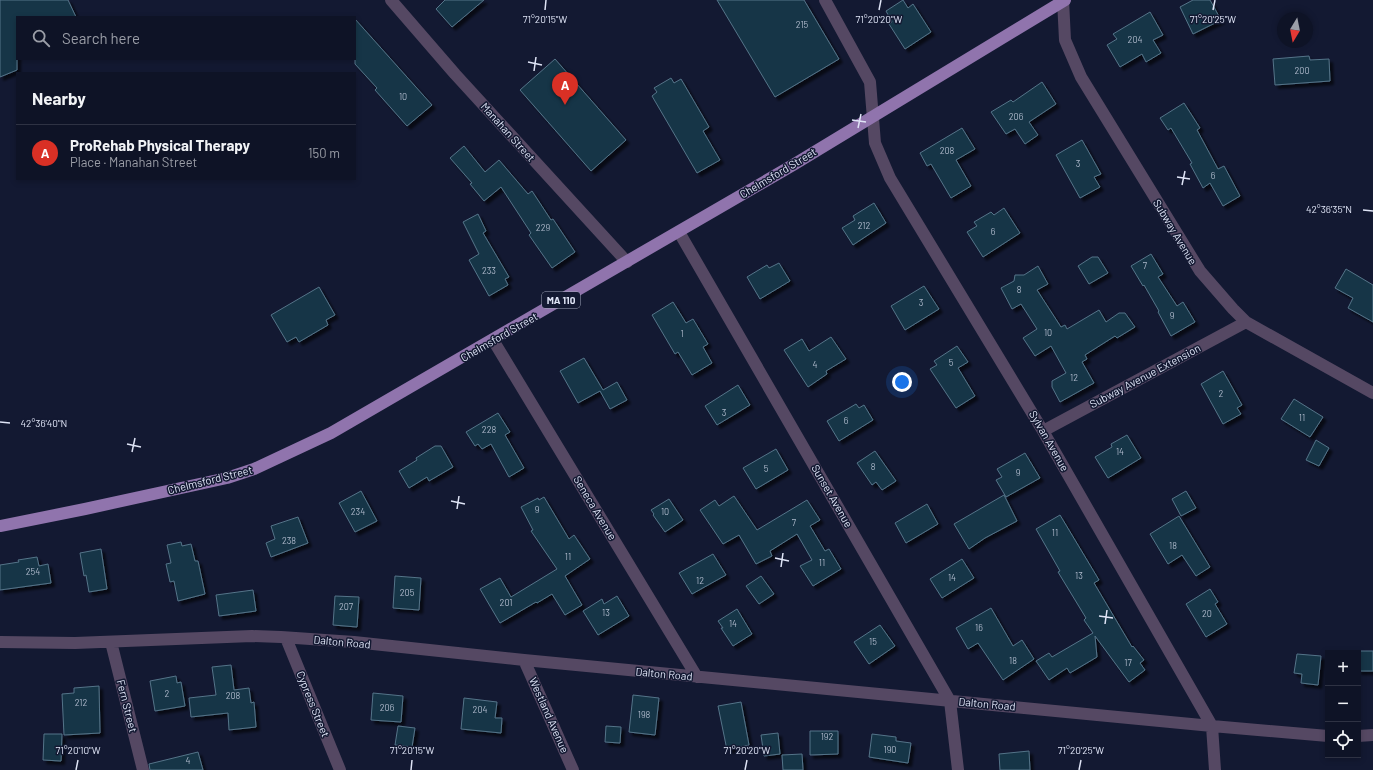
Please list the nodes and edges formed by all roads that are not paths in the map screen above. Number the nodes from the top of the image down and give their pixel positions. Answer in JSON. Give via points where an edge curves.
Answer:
{"nodes":[{"id":1,"x":391,"y":0,"type":"edge"},
{"id":2,"x":825,"y":0,"type":"edge"},
{"id":3,"x":1063,"y":1,"type":"edge"},
{"id":4,"x":874,"y":115,"type":"junction"},
{"id":5,"x":678,"y":232,"type":"junction"},
{"id":6,"x":627,"y":262,"type":"junction"},
{"id":7,"x":1246,"y":322,"type":"junction"},
{"id":8,"x":493,"y":340,"type":"junction"},
{"id":9,"x":1373,"y":393,"type":"edge"},
{"id":10,"x":1043,"y":431,"type":"junction"},
{"id":11,"x":0,"y":526,"type":"edge"},
{"id":12,"x":286,"y":638,"type":"junction"},
{"id":13,"x":0,"y":642,"type":"edge"},
{"id":14,"x":111,"y":642,"type":"junction"},
{"id":15,"x":524,"y":660,"type":"junction"},
{"id":16,"x":697,"y":677,"type":"junction"},
{"id":17,"x":950,"y":701,"type":"junction"},
{"id":18,"x":1212,"y":726,"type":"junction"},
{"id":19,"x":1373,"y":735,"type":"edge"},
{"id":20,"x":1325,"y":736,"type":"edge"},
{"id":21,"x":1361,"y":736,"type":"edge"},
{"id":22,"x":143,"y":770,"type":"edge"},
{"id":23,"x":340,"y":770,"type":"edge"},
{"id":24,"x":574,"y":770,"type":"edge"},
{"id":25,"x":958,"y":770,"type":"edge"},
{"id":26,"x":1214,"y":770,"type":"edge"}],
"edges":[{"from":1,"to":6,"type":"street","name":"Manahan Street"},
{"from":2,"to":4,"type":"street","name":"Sylvan Avenue","via":[[870,82]]},
{"from":3,"to":4,"type":"main road","name":"Chelmsford Street","number":"MA 110"},
{"from":3,"to":7,"type":"street","name":"Subway Avenue","via":[[1065,40],[1081,77],[1200,271]]},
{"from":4,"to":5,"type":"main road","name":"Chelmsford Street","number":"MA 110"},
{"from":4,"to":10,"type":"street","name":"Sylvan Avenue","via":[[875,143],[890,178]]},
{"from":5,"to":6,"type":"main road","name":"Chelmsford Street","number":"MA 110"},
{"from":5,"to":17,"type":"street","name":"Sunset Avenue"},
{"from":6,"to":8,"type":"main road","name":"Chelmsford Street","number":"MA 110"},
{"from":7,"to":9,"type":"street","name":"Subway Avenue"},
{"from":7,"to":10,"type":"street","name":"Subway Avenue Extension"},
{"from":8,"to":11,"type":"main road","name":"Chelmsford Street","number":"MA 110","via":[[331,433],[254,469],[227,478]]},
{"from":8,"to":16,"type":"street","name":"Seneca Avenue"},
{"from":10,"to":18,"type":"street","name":"Sylvan Avenue"},
{"from":12,"to":14,"type":"street","name":"Dalton Road","via":[[252,636]]},
{"from":12,"to":15,"type":"street","name":"Dalton Road","via":[[354,642]]},
{"from":12,"to":23,"type":"street","name":"Cypress Street"},
{"from":13,"to":14,"type":"street","name":"Dalton Road"},
{"from":14,"to":22,"type":"street","name":"Fern Street"},
{"from":15,"to":16,"type":"street","name":"Dalton Road"},
{"from":15,"to":24,"type":"street","name":"Westland Avenue"},
{"from":16,"to":17,"type":"street","name":"Dalton Road"},
{"from":17,"to":18,"type":"street","name":"Dalton Road"},
{"from":17,"to":25,"type":"street","name":"Sunset Avenue"},
{"from":18,"to":20,"type":"street","name":"Dalton Road"},
{"from":18,"to":26,"type":"street","name":"Sylvan Avenue"},
{"from":19,"to":21,"type":"street"}]}
